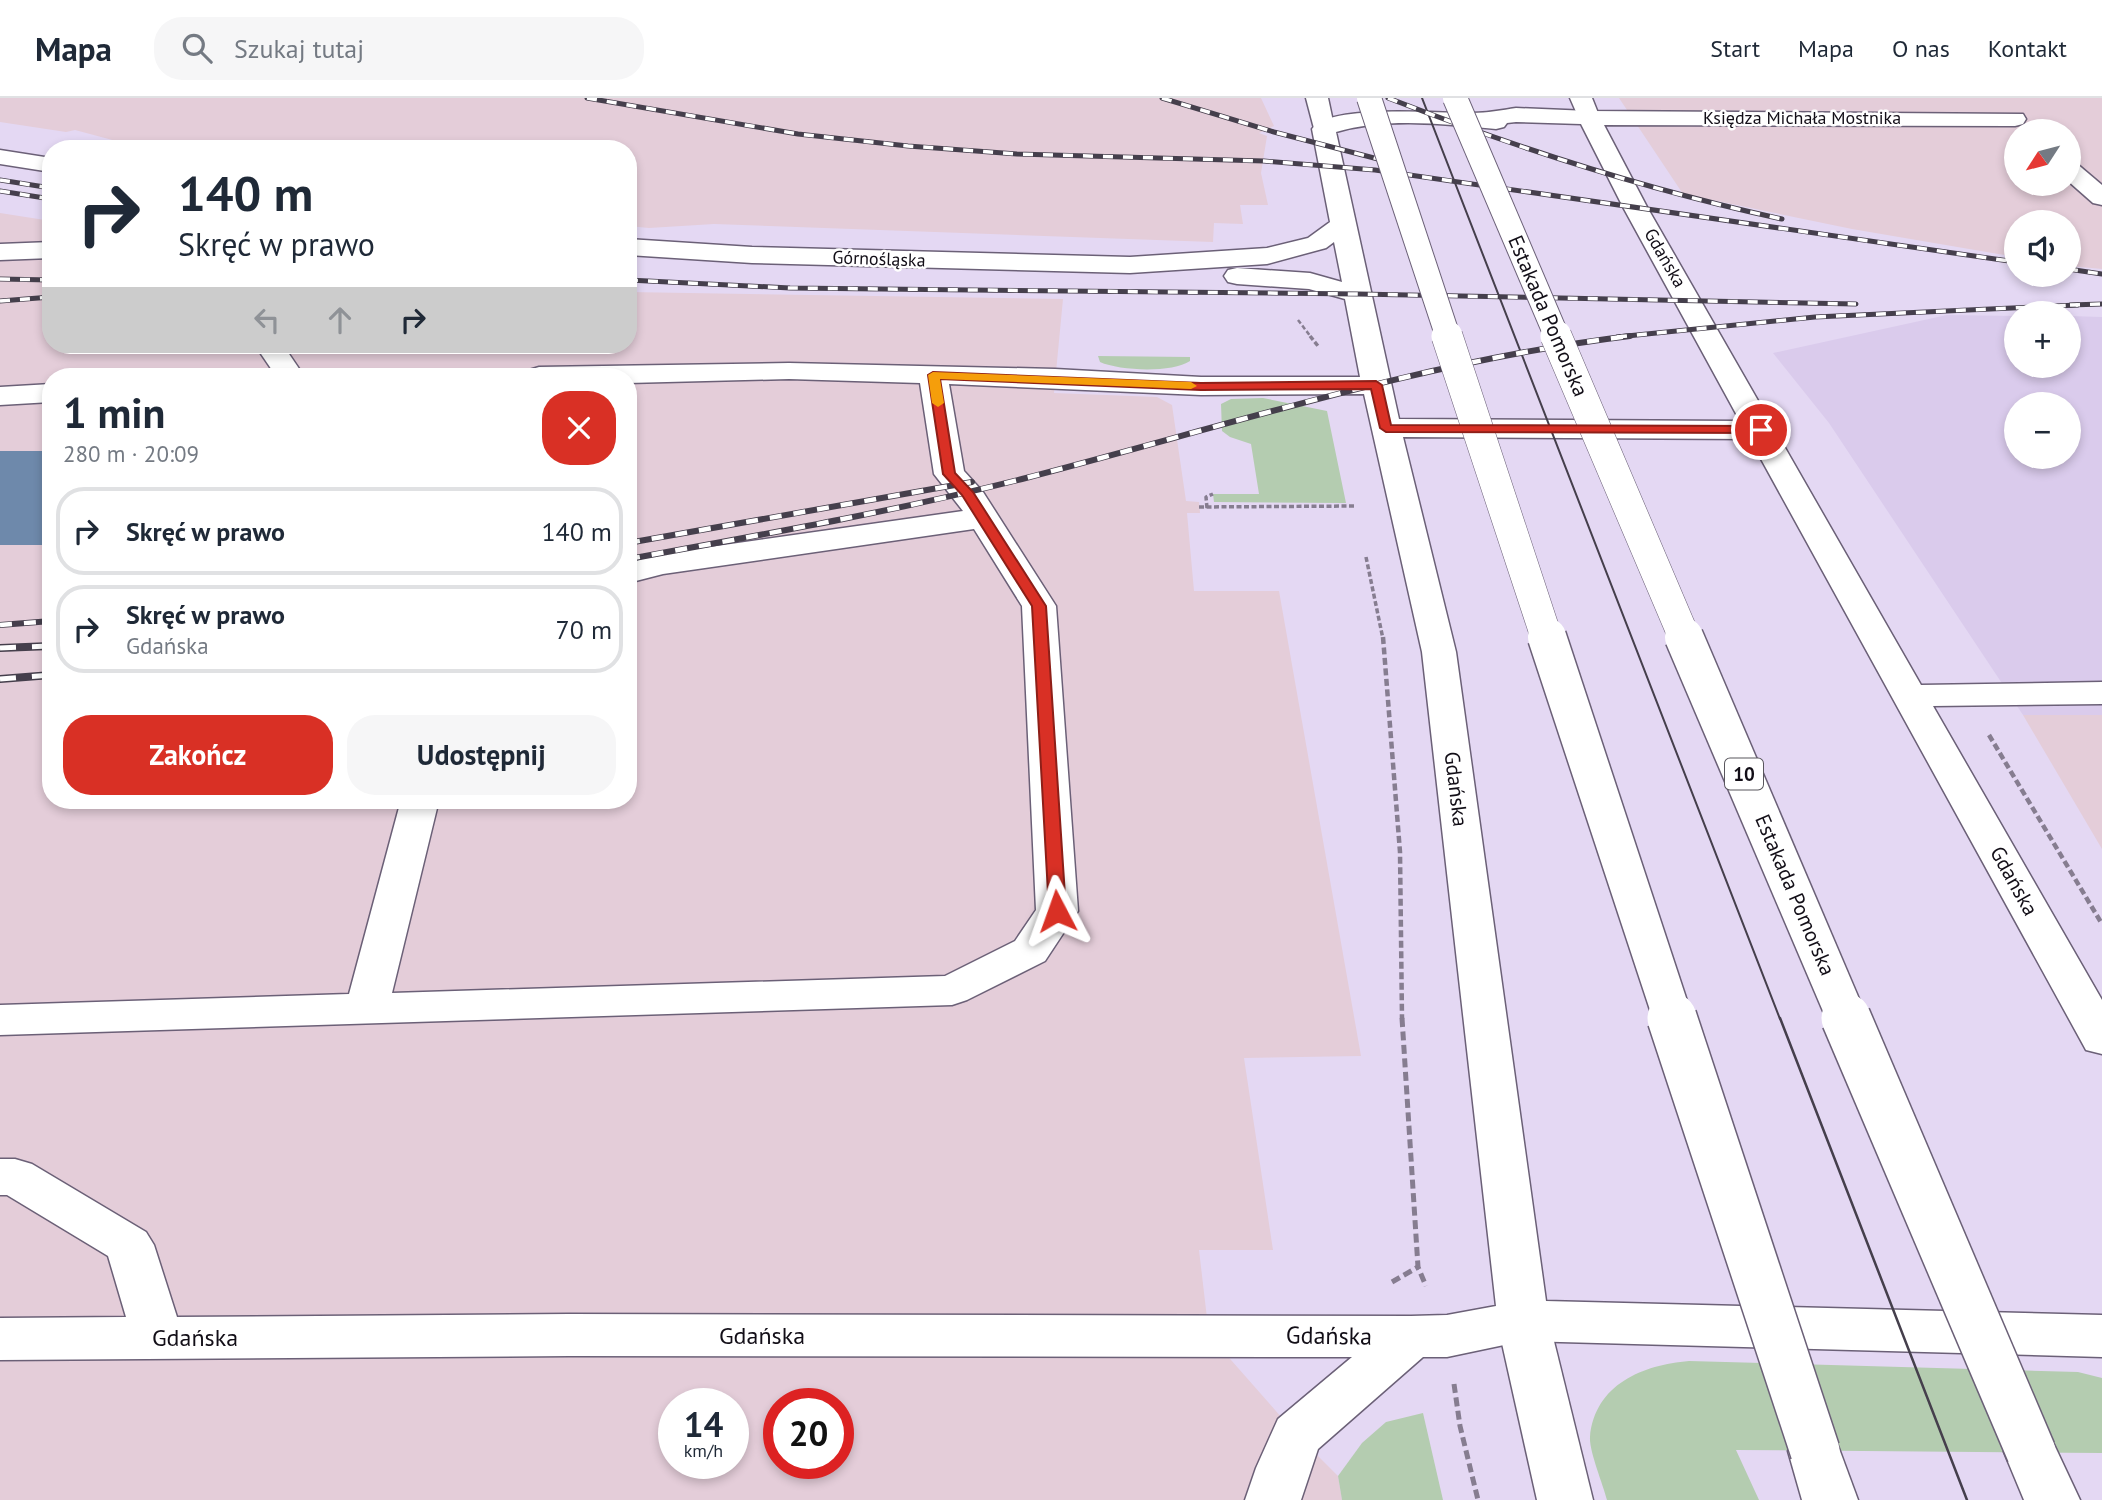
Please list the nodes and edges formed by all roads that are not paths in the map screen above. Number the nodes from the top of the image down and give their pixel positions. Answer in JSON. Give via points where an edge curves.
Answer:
{"nodes":[{"id":1,"x":1317,"y":98,"type":"edge"},
{"id":2,"x":1369,"y":98,"type":"edge"},
{"id":3,"x":1992,"y":98,"type":"edge"},
{"id":4,"x":1585,"y":108,"type":"edge"},
{"id":5,"x":1463,"y":109,"type":"edge"},
{"id":6,"x":2015,"y":119,"type":"edge"},
{"id":7,"x":2004,"y":124,"type":"edge"},
{"id":8,"x":1324,"y":130,"type":"junction"},
{"id":9,"x":1587,"y":147,"type":"junction"},
{"id":10,"x":0,"y":157,"type":"edge"},
{"id":11,"x":42,"y":163,"type":"edge"},
{"id":12,"x":2081,"y":179,"type":"edge"},
{"id":13,"x":2102,"y":198,"type":"edge"},
{"id":14,"x":1344,"y":224,"type":"junction"},
{"id":15,"x":637,"y":248,"type":"edge"},
{"id":16,"x":42,"y":250,"type":"edge"},
{"id":17,"x":0,"y":252,"type":"edge"},
{"id":18,"x":1130,"y":265,"type":"junction"},
{"id":19,"x":1358,"y":294,"type":"junction"},
{"id":20,"x":637,"y":374,"type":"edge"},
{"id":21,"x":933,"y":375,"type":"junction"},
{"id":22,"x":1376,"y":385,"type":"junction"},
{"id":23,"x":42,"y":394,"type":"edge"},
{"id":24,"x":0,"y":396,"type":"edge"},
{"id":25,"x":1386,"y":428,"type":"junction"},
{"id":26,"x":1761,"y":430,"type":"junction"},
{"id":27,"x":983,"y":518,"type":"junction"},
{"id":28,"x":637,"y":571,"type":"edge"},
{"id":29,"x":2102,"y":693,"type":"edge"},
{"id":30,"x":1911,"y":696,"type":"junction"},
{"id":31,"x":418,"y":809,"type":"edge"},
{"id":32,"x":367,"y":1008,"type":"junction"},
{"id":33,"x":0,"y":1020,"type":"edge"},
{"id":34,"x":2102,"y":1039,"type":"edge"},
{"id":35,"x":0,"y":1177,"type":"edge"},
{"id":36,"x":1523,"y":1321,"type":"junction"},
{"id":37,"x":2102,"y":1336,"type":"edge"},
{"id":38,"x":1429,"y":1337,"type":"junction"},
{"id":39,"x":158,"y":1338,"type":"junction"},
{"id":40,"x":0,"y":1339,"type":"edge"},
{"id":41,"x":1823,"y":1476,"type":"edge"},
{"id":42,"x":1273,"y":1500,"type":"edge"},
{"id":43,"x":1565,"y":1500,"type":"edge"},
{"id":44,"x":2052,"y":1500,"type":"edge"}],
"edges":[{"from":1,"to":8,"type":"street","name":"Gdańska"},
{"from":2,"to":41,"type":"street","bridge":true},
{"from":3,"to":6,"type":"street","name":"Księdza Michała Mostnika"},
{"from":4,"to":5,"type":"street","via":[[1516,115]]},
{"from":4,"to":7,"type":"street","name":"Księdza Michała Mostnika"},
{"from":4,"to":9,"type":"street","name":"Gdańska"},
{"from":5,"to":8,"type":"street","via":[[1346,122]]},
{"from":5,"to":9,"type":"street"},
{"from":5,"to":44,"type":"street","name":"Estakada Pomorska","number":"10","bridge":true},
{"from":8,"to":14,"type":"street","name":"Gdańska"},
{"from":9,"to":26,"type":"street","name":"Gdańska"},
{"from":10,"to":11,"type":"street"},
{"from":12,"to":13,"type":"street"},
{"from":14,"to":18,"type":"street","name":"Górnośląska","via":[[1317,243],[1267,256]]},
{"from":14,"to":19,"type":"street","name":"Gdańska"},
{"from":15,"to":18,"type":"street","name":"Górnośląska"},
{"from":16,"to":17,"type":"street"},
{"from":18,"to":19,"type":"street","name":"Górnośląska","via":[[1310,281]]},
{"from":19,"to":22,"type":"street","name":"Gdańska"},
{"from":20,"to":21,"type":"street","via":[[789,371]]},
{"from":21,"to":22,"type":"street","via":[[1201,386]]},
{"from":21,"to":27,"type":"street","via":[[949,474]]},
{"from":22,"to":25,"type":"street","name":"Gdańska"},
{"from":23,"to":24,"type":"street"},
{"from":25,"to":26,"type":"street"},
{"from":25,"to":36,"type":"street","name":"Gdańska","via":[[1439,652]]},
{"from":26,"to":30,"type":"street","name":"Gdańska"},
{"from":27,"to":28,"type":"street"},
{"from":27,"to":32,"type":"street","via":[[1039,606],[1057,911],[1030,951],[952,990]]},
{"from":29,"to":30,"type":"street"},
{"from":30,"to":34,"type":"street","name":"Gdańska"},
{"from":31,"to":32,"type":"street"},
{"from":32,"to":33,"type":"street"},
{"from":35,"to":39,"type":"street","via":[[15,1177],[129,1245]]},
{"from":36,"to":37,"type":"street","name":"Gdańska"},
{"from":36,"to":38,"type":"street","name":"Gdańska"},
{"from":36,"to":43,"type":"street"},
{"from":38,"to":39,"type":"street","name":"Gdańska"},
{"from":38,"to":42,"type":"street","via":[[1297,1434]]},
{"from":39,"to":40,"type":"street","name":"Gdańska"}]}
